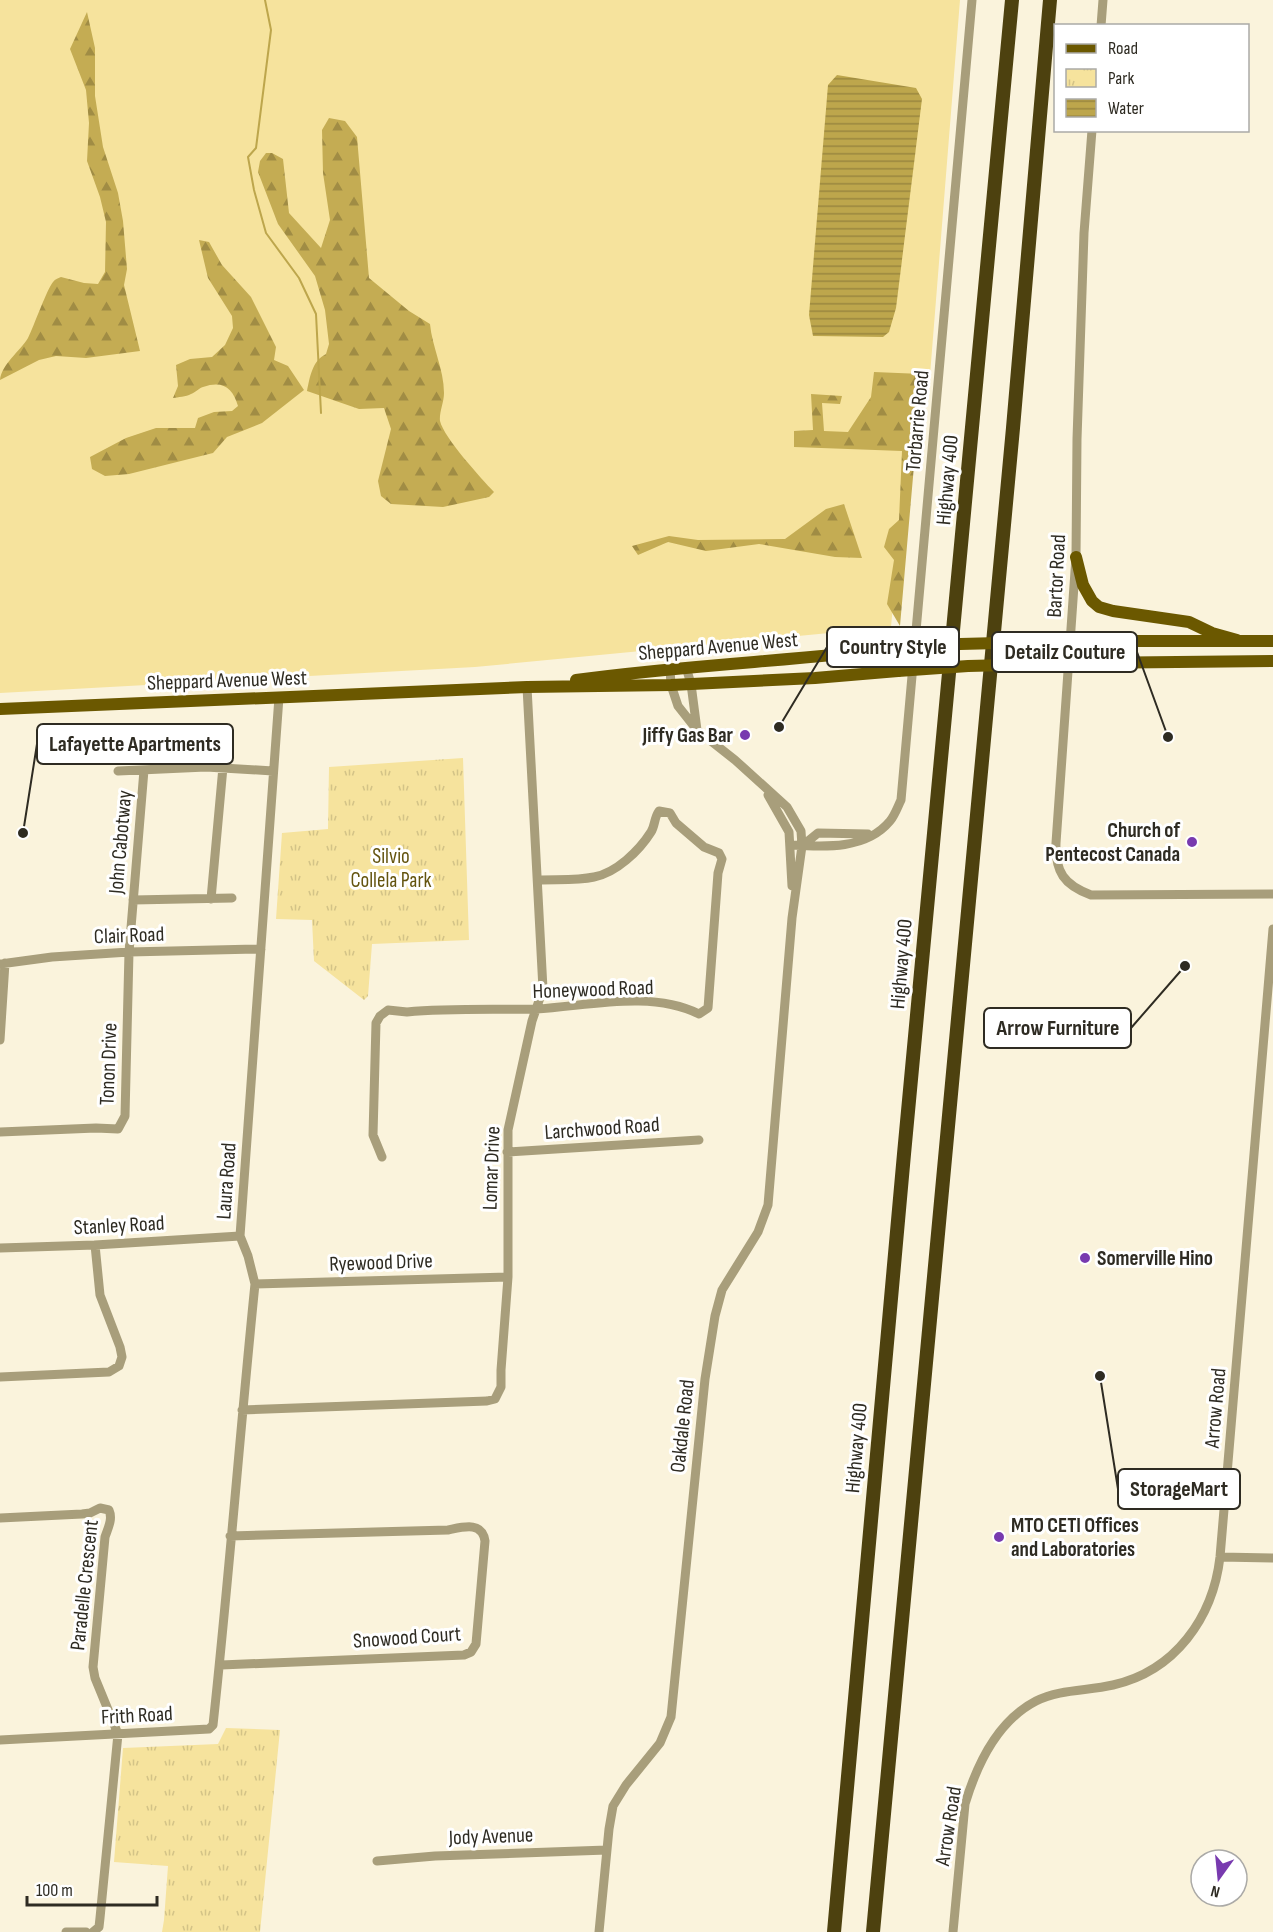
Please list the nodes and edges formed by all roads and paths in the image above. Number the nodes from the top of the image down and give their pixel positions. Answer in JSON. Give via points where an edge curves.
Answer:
{"nodes":[{"id":1,"x":972,"y":0,"type":"edge"},
{"id":2,"x":1012,"y":0,"type":"edge"},
{"id":3,"x":1050,"y":0,"type":"edge"},
{"id":4,"x":1103,"y":0,"type":"edge"},
{"id":5,"x":1101,"y":24,"type":"edge"},
{"id":6,"x":1092,"y":132,"type":"edge"},
{"id":7,"x":1076,"y":557,"type":"junction"},
{"id":8,"x":1237,"y":640,"type":"junction"},
{"id":9,"x":1273,"y":641,"type":"edge"},
{"id":10,"x":1273,"y":661,"type":"edge"},
{"id":11,"x":686,"y":667,"type":"junction"},
{"id":12,"x":670,"y":669,"type":"junction"},
{"id":13,"x":691,"y":684,"type":"junction"},
{"id":14,"x":671,"y":685,"type":"junction"},
{"id":15,"x":527,"y":687,"type":"junction"},
{"id":16,"x":279,"y":697,"type":"junction"},
{"id":17,"x":0,"y":709,"type":"edge"},
{"id":18,"x":697,"y":730,"type":"junction"},
{"id":19,"x":223,"y":767,"type":"junction"},
{"id":20,"x":118,"y":771,"type":"dead end"},
{"id":21,"x":144,"y":771,"type":"junction"},
{"id":22,"x":273,"y":771,"type":"junction"},
{"id":23,"x":764,"y":787,"type":"junction"},
{"id":24,"x":791,"y":845,"type":"junction"},
{"id":25,"x":802,"y":846,"type":"junction"},
{"id":26,"x":538,"y":880,"type":"junction"},
{"id":27,"x":1273,"y":894,"type":"edge"},
{"id":28,"x":232,"y":898,"type":"dead end"},
{"id":29,"x":211,"y":899,"type":"junction"},
{"id":30,"x":133,"y":900,"type":"junction"},
{"id":31,"x":792,"y":918,"type":"junction"},
{"id":32,"x":1273,"y":929,"type":"edge"},
{"id":33,"x":261,"y":949,"type":"junction"},
{"id":34,"x":129,"y":952,"type":"junction"},
{"id":35,"x":2,"y":963,"type":"edge"},
{"id":36,"x":536,"y":1009,"type":"junction"},
{"id":37,"x":1270,"y":1020,"type":"edge"},
{"id":38,"x":0,"y":1040,"type":"edge"},
{"id":39,"x":0,"y":1132,"type":"edge"},
{"id":40,"x":699,"y":1140,"type":"dead end"},
{"id":41,"x":507,"y":1152,"type":"junction"},
{"id":42,"x":382,"y":1157,"type":"dead end"},
{"id":43,"x":240,"y":1236,"type":"junction"},
{"id":44,"x":95,"y":1245,"type":"junction"},
{"id":45,"x":0,"y":1248,"type":"edge"},
{"id":46,"x":508,"y":1277,"type":"junction"},
{"id":47,"x":255,"y":1284,"type":"junction"},
{"id":48,"x":0,"y":1377,"type":"edge"},
{"id":49,"x":242,"y":1410,"type":"junction"},
{"id":50,"x":0,"y":1518,"type":"edge"},
{"id":51,"x":230,"y":1536,"type":"junction"},
{"id":52,"x":1221,"y":1557,"type":"junction"},
{"id":53,"x":1273,"y":1558,"type":"edge"},
{"id":54,"x":221,"y":1665,"type":"junction"},
{"id":55,"x":118,"y":1734,"type":"junction"},
{"id":56,"x":0,"y":1740,"type":"edge"},
{"id":57,"x":607,"y":1850,"type":"junction"},
{"id":58,"x":376,"y":1861,"type":"dead end"},
{"id":59,"x":66,"y":1932,"type":"edge"},
{"id":60,"x":86,"y":1932,"type":"edge"},
{"id":61,"x":93,"y":1932,"type":"edge"},
{"id":62,"x":599,"y":1932,"type":"edge"},
{"id":63,"x":834,"y":1932,"type":"edge"},
{"id":64,"x":873,"y":1932,"type":"edge"},
{"id":65,"x":953,"y":1932,"type":"edge"}],
"edges":[{"from":1,"to":25,"type":"street","name":"Torbarrie Road","via":[[902,800],[890,821],[874,834],[850,844]]},
{"from":2,"to":63,"type":"highway","name":"Highway 400"},
{"from":3,"to":64,"type":"highway"},
{"from":4,"to":5,"type":"street"},
{"from":6,"to":7,"type":"street","name":"Bartor Road","via":[[1084,233]]},
{"from":7,"to":8,"type":"main road","via":[[1083,585],[1099,607],[1189,622]]},
{"from":7,"to":27,"type":"street","name":"Bartor Road","via":[[1056,843],[1058,868],[1064,879],[1075,889],[1104,896]]},
{"from":8,"to":9,"type":"main road","name":"Sheppard Avenue West"},
{"from":8,"to":11,"type":"main road","name":"Sheppard Avenue West","bridge":true,"via":[[960,644]]},
{"from":10,"to":13,"type":"main road","name":"Sheppard Avenue West","bridge":true,"via":[[968,666]]},
{"from":11,"to":12,"type":"main road","name":"Sheppard Avenue West"},
{"from":11,"to":13,"type":"street"},
{"from":12,"to":14,"type":"street","name":"Oakdale Road"},
{"from":12,"to":15,"type":"main road","name":"Sheppard Avenue West"},
{"from":13,"to":14,"type":"main road","name":"Sheppard Avenue West"},
{"from":13,"to":18,"type":"street"},
{"from":14,"to":15,"type":"main road","name":"Sheppard Avenue West"},
{"from":14,"to":18,"type":"street","name":"Oakdale Road","via":[[678,706]]},
{"from":15,"to":16,"type":"main road","name":"Sheppard Avenue West"},
{"from":15,"to":26,"type":"street","name":"Lomar Drive"},
{"from":16,"to":17,"type":"main road","name":"Sheppard Avenue West"},
{"from":16,"to":22,"type":"street","name":"Laura Road"},
{"from":18,"to":23,"type":"street","name":"Oakdale Road"},
{"from":19,"to":21,"type":"street","name":"John Cabotway"},
{"from":19,"to":22,"type":"street","name":"John Cabotway"},
{"from":19,"to":29,"type":"street"},
{"from":20,"to":21,"type":"street","name":"John Cabotway"},
{"from":21,"to":30,"type":"street","name":"John Cabotway"},
{"from":22,"to":33,"type":"street","name":"Laura Road"},
{"from":23,"to":24,"type":"street","name":"Oakdale Road","via":[[789,832]]},
{"from":23,"to":25,"type":"street","name":"Oakdale Road","via":[[787,807],[801,831]]},
{"from":24,"to":25,"type":"street"},
{"from":24,"to":31,"type":"street","name":"Oakdale Road"},
{"from":25,"to":31,"type":"street","name":"Oakdale Road"},
{"from":26,"to":36,"type":"street","name":"Lomar Drive","via":[[543,989]]},
{"from":26,"to":36,"type":"street","name":"Honeywood Road","via":[[605,874],[639,847],[663,810],[722,859],[708,1008],[699,1014],[682,1006],[633,1001]]},
{"from":28,"to":29,"type":"street"},
{"from":29,"to":30,"type":"street"},
{"from":30,"to":34,"type":"street","name":"John Cabotway"},
{"from":31,"to":57,"type":"street","name":"Oakdale Road","via":[[768,1205],[758,1232],[722,1290],[715,1316],[705,1379],[671,1717],[660,1743],[613,1806]]},
{"from":32,"to":37,"type":"street","name":"Arrow Road"},
{"from":33,"to":34,"type":"street","name":"Clair Road"},
{"from":33,"to":43,"type":"street","name":"Laura Road"},
{"from":34,"to":35,"type":"street","name":"Clair Road"},
{"from":34,"to":39,"type":"street","name":"Tonon Drive","via":[[123,1123],[118,1129],[107,1130]]},
{"from":35,"to":38,"type":"street"},
{"from":36,"to":41,"type":"street","name":"Lomar Drive","via":[[508,1130]]},
{"from":36,"to":42,"type":"street","name":"Honeywood Road","via":[[388,1010],[380,1016],[376,1023],[373,1135]]},
{"from":37,"to":52,"type":"street","name":"Arrow Road"},
{"from":40,"to":41,"type":"street","name":"Larchwood Road"},
{"from":41,"to":46,"type":"street","name":"Lomar Drive"},
{"from":43,"to":44,"type":"street","name":"Stanley Road"},
{"from":43,"to":47,"type":"street","name":"Laura Road"},
{"from":44,"to":45,"type":"street","name":"Stanley Road"},
{"from":44,"to":48,"type":"street","via":[[98,1285],[120,1347],[119,1366],[109,1372]]},
{"from":46,"to":47,"type":"street","name":"Ryewood Drive"},
{"from":46,"to":49,"type":"street","name":"Lomar Drive","via":[[501,1387],[495,1399]]},
{"from":47,"to":49,"type":"street","name":"Laura Road"},
{"from":49,"to":51,"type":"street","name":"Laura Road"},
{"from":50,"to":55,"type":"street","name":"Paradelle Crescent","via":[[82,1514],[100,1508],[111,1513],[105,1537],[93,1667]]},
{"from":51,"to":54,"type":"street","name":"Laura Road"},
{"from":51,"to":54,"type":"street","name":"Snowood Court","via":[[480,1528],[485,1541],[476,1644],[471,1652]]},
{"from":52,"to":53,"type":"street"},
{"from":52,"to":65,"type":"street","name":"Arrow Road","via":[[1204,1614],[1185,1644],[1170,1657],[1147,1672],[1114,1685],[1051,1695],[1035,1702],[1015,1716],[991,1744],[965,1804]]},
{"from":54,"to":55,"type":"street","name":"Frith Road","via":[[213,1725],[209,1729]]},
{"from":55,"to":56,"type":"street","name":"Frith Road"},
{"from":55,"to":61,"type":"street","via":[[99,1927]]},
{"from":57,"to":58,"type":"street","name":"Jody Avenue"},
{"from":57,"to":62,"type":"street","name":"Oakdale Road"},
{"from":59,"to":60,"type":"street"}]}
